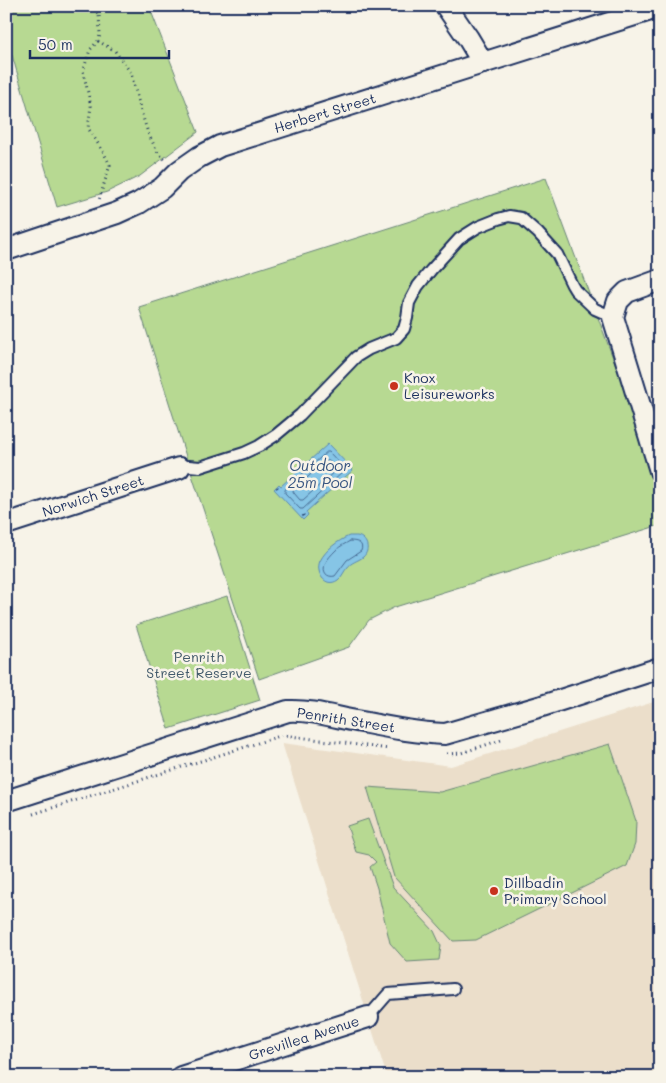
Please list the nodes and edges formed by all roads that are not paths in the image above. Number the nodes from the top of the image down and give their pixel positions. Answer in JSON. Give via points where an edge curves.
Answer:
{"nodes":[{"id":1,"x":446,"y":6,"type":"edge"},
{"id":2,"x":660,"y":7,"type":"edge"},
{"id":3,"x":482,"y":63,"type":"junction"},
{"id":4,"x":6,"y":250,"type":"edge"},
{"id":5,"x":660,"y":280,"type":"edge"},
{"id":6,"x":613,"y":317,"type":"junction"},
{"id":7,"x":179,"y":468,"type":"joint"},
{"id":8,"x":660,"y":471,"type":"edge"},
{"id":9,"x":6,"y":524,"type":"edge"},
{"id":10,"x":660,"y":668,"type":"edge"},
{"id":11,"x":6,"y":801,"type":"edge"},
{"id":12,"x":453,"y":989,"type":"dead end"},
{"id":13,"x":368,"y":1017,"type":"joint"},
{"id":14,"x":182,"y":1077,"type":"edge"}],
"edges":[{"from":1,"to":3,"type":"street"},
{"from":2,"to":3,"type":"street","name":"Herbert Street"},
{"from":3,"to":4,"type":"street","name":"Herbert Street","via":[[220,146],[179,171],[162,188],[139,203],[94,222]]},
{"from":5,"to":6,"type":"street","via":[[627,292],[618,301]]},
{"from":6,"to":7,"type":"lane","via":[[595,309],[575,290],[557,254],[521,218],[509,216],[498,219],[459,238],[431,270],[409,303],[404,329],[396,338],[369,348],[356,357],[276,435],[244,454],[200,467]]},
{"from":6,"to":8,"type":"street"},
{"from":7,"to":9,"type":"street","name":"Norwich Street"},
{"from":10,"to":11,"type":"street","name":"Penrith Street","via":[[444,734],[312,712],[288,711]]},
{"from":12,"to":13,"type":"lane","via":[[388,994]]},
{"from":13,"to":14,"type":"street","name":"Grevillea Avenue"}]}
